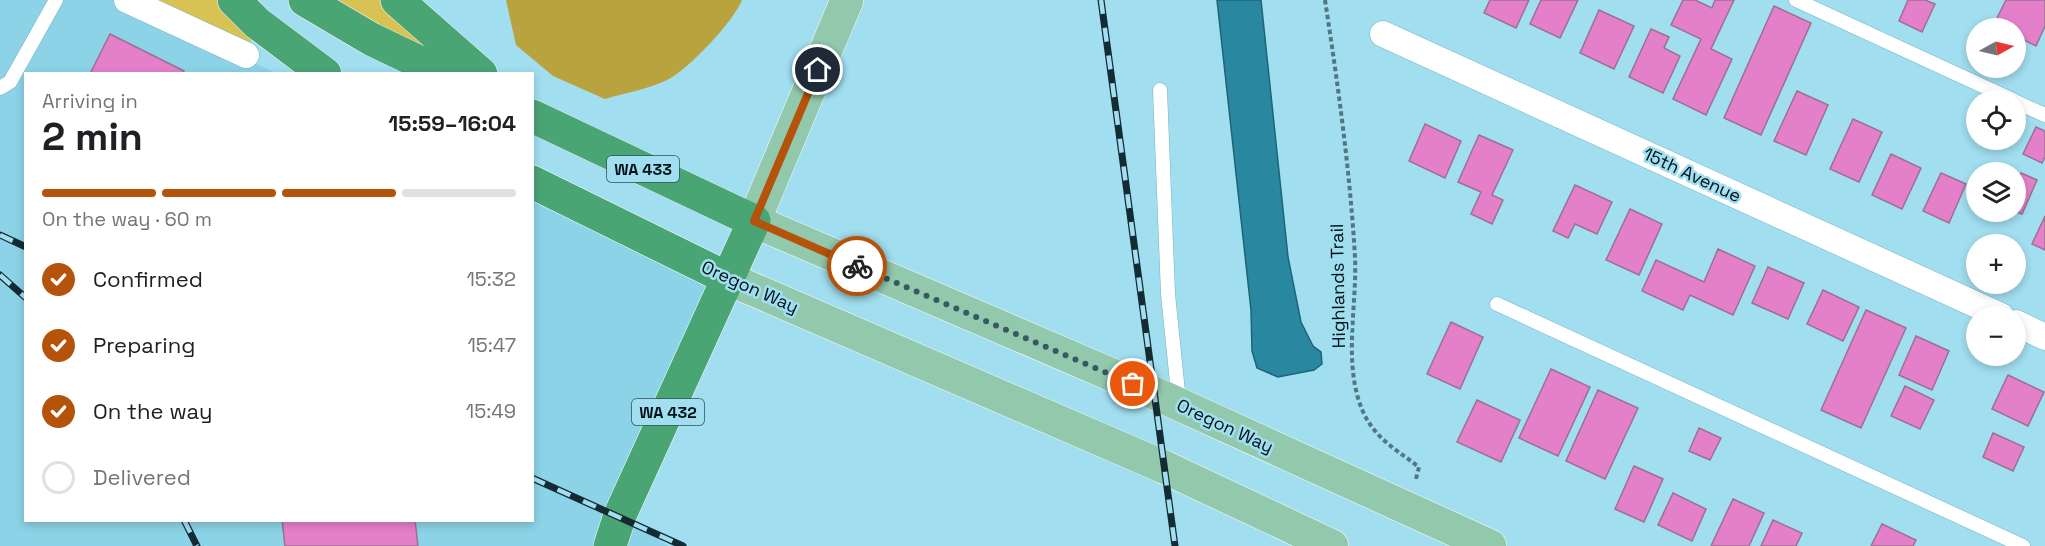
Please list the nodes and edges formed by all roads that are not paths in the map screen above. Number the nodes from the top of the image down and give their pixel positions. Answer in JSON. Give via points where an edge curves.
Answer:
{"nodes":[{"id":1,"x":56,"y":0,"type":"edge"},
{"id":2,"x":127,"y":0,"type":"edge"},
{"id":3,"x":234,"y":0,"type":"edge"},
{"id":4,"x":305,"y":0,"type":"edge"},
{"id":5,"x":396,"y":0,"type":"edge"},
{"id":6,"x":846,"y":0,"type":"edge"},
{"id":7,"x":1796,"y":0,"type":"edge"},
{"id":8,"x":1383,"y":34,"type":"dead end"},
{"id":9,"x":246,"y":55,"type":"dead end"},
{"id":10,"x":323,"y":72,"type":"edge"},
{"id":11,"x":440,"y":72,"type":"edge"},
{"id":12,"x":479,"y":72,"type":"edge"},
{"id":13,"x":0,"y":88,"type":"edge"},
{"id":14,"x":1160,"y":90,"type":"dead end"},
{"id":15,"x":1990,"y":90,"type":"edge"},
{"id":16,"x":2026,"y":106,"type":"edge"},
{"id":17,"x":2045,"y":115,"type":"edge"},
{"id":18,"x":534,"y":117,"type":"edge"},
{"id":19,"x":534,"y":183,"type":"edge"},
{"id":20,"x":754,"y":221,"type":"junction"},
{"id":21,"x":729,"y":279,"type":"junction"},
{"id":22,"x":1497,"y":304,"type":"dead end"},
{"id":23,"x":1979,"y":306,"type":"edge"},
{"id":24,"x":2026,"y":328,"type":"edge"},
{"id":25,"x":2045,"y":337,"type":"edge"},
{"id":26,"x":1179,"y":405,"type":"junction"},
{"id":27,"x":610,"y":546,"type":"edge"},
{"id":28,"x":1332,"y":546,"type":"edge"},
{"id":29,"x":1490,"y":546,"type":"edge"},
{"id":30,"x":2023,"y":546,"type":"edge"}],
"edges":[{"from":1,"to":13,"type":"lane","via":[[10,82]]},
{"from":2,"to":9,"type":"street"},
{"from":3,"to":10,"type":"highway","via":[[257,23]]},
{"from":4,"to":11,"type":"highway","via":[[371,39]]},
{"from":5,"to":12,"type":"highway"},
{"from":6,"to":20,"type":"main road","number":"WA 432"},
{"from":7,"to":15,"type":"lane"},
{"from":8,"to":23,"type":"street","name":"15th Avenue"},
{"from":14,"to":26,"type":"lane","via":[[1168,294]]},
{"from":16,"to":17,"type":"lane"},
{"from":18,"to":20,"type":"highway","name":"Oregon Way","number":"WA 433"},
{"from":19,"to":21,"type":"highway","name":"Oregon Way"},
{"from":20,"to":21,"type":"highway","number":"WA 432"},
{"from":20,"to":26,"type":"main road","name":"Oregon Way"},
{"from":21,"to":27,"type":"highway","number":"WA 432","via":[[620,515]]},
{"from":21,"to":28,"type":"main road","name":"Oregon Way","via":[[1164,467]]},
{"from":22,"to":30,"type":"lane"},
{"from":24,"to":25,"type":"street"},
{"from":26,"to":29,"type":"main road","name":"Oregon Way"}]}
